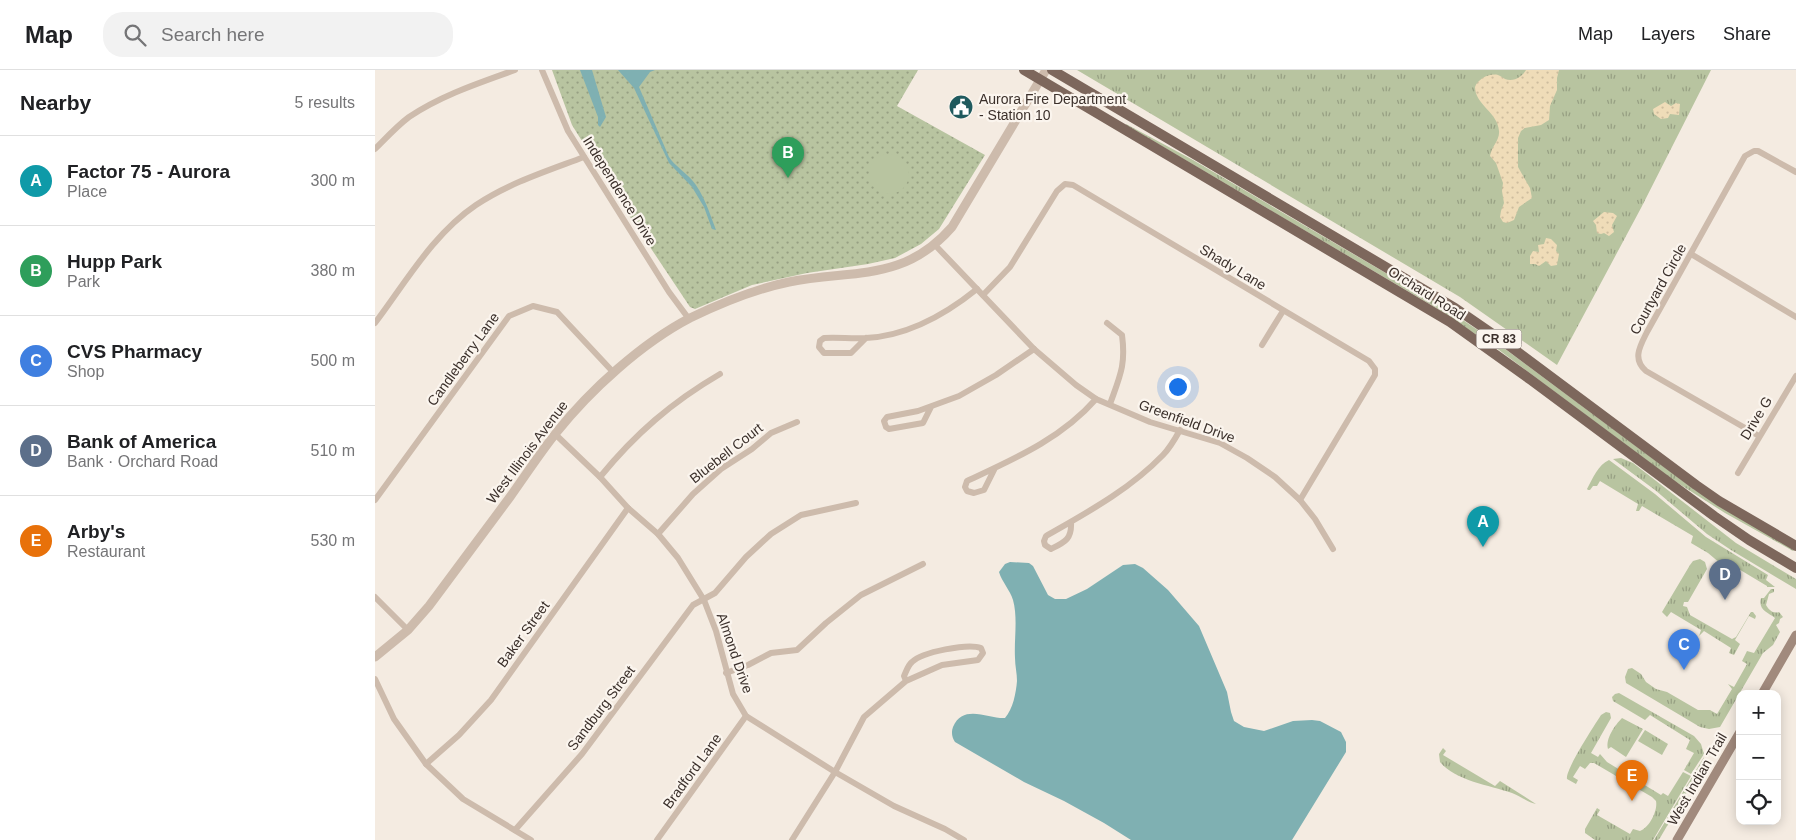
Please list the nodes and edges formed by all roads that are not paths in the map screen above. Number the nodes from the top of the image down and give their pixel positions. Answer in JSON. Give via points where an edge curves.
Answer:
{"nodes":[{"id":1,"x":515,"y":70,"type":"edge"},
{"id":2,"x":542,"y":70,"type":"edge"},
{"id":3,"x":1024,"y":70,"type":"edge"},
{"id":4,"x":1046,"y":70,"type":"edge"},
{"id":5,"x":1052,"y":70,"type":"edge"},
{"id":6,"x":1041,"y":80,"type":"junction"},
{"id":7,"x":375,"y":149,"type":"edge"},
{"id":8,"x":584,"y":157,"type":"junction"},
{"id":9,"x":1796,"y":172,"type":"edge"},
{"id":10,"x":935,"y":245,"type":"junction"},
{"id":11,"x":1691,"y":254,"type":"junction"},
{"id":12,"x":977,"y":289,"type":"junction"},
{"id":13,"x":983,"y":295,"type":"junction"},
{"id":14,"x":1283,"y":311,"type":"junction"},
{"id":15,"x":1796,"y":317,"type":"edge"},
{"id":16,"x":689,"y":319,"type":"junction"},
{"id":17,"x":375,"y":323,"type":"edge"},
{"id":18,"x":1107,"y":323,"type":"dead end"},
{"id":19,"x":866,"y":338,"type":"junction"},
{"id":20,"x":1262,"y":345,"type":"dead end"},
{"id":21,"x":1034,"y":349,"type":"junction"},
{"id":22,"x":613,"y":373,"type":"junction"},
{"id":23,"x":720,"y":374,"type":"dead end"},
{"id":24,"x":1796,"y":376,"type":"edge"},
{"id":25,"x":1096,"y":399,"type":"junction"},
{"id":26,"x":1110,"y":404,"type":"junction"},
{"id":27,"x":931,"y":407,"type":"junction"},
{"id":28,"x":797,"y":422,"type":"dead end"},
{"id":29,"x":1181,"y":430,"type":"junction"},
{"id":30,"x":555,"y":434,"type":"junction"},
{"id":31,"x":1759,"y":436,"type":"junction"},
{"id":32,"x":995,"y":468,"type":"junction"},
{"id":33,"x":1738,"y":473,"type":"dead end"},
{"id":34,"x":600,"y":477,"type":"junction"},
{"id":35,"x":375,"y":500,"type":"edge"},
{"id":36,"x":1300,"y":500,"type":"junction"},
{"id":37,"x":856,"y":503,"type":"dead end"},
{"id":38,"x":628,"y":508,"type":"junction"},
{"id":39,"x":1071,"y":522,"type":"junction"},
{"id":40,"x":657,"y":534,"type":"junction"},
{"id":41,"x":1796,"y":546,"type":"edge"},
{"id":42,"x":1333,"y":549,"type":"dead end"},
{"id":43,"x":923,"y":564,"type":"dead end"},
{"id":44,"x":1796,"y":568,"type":"edge"},
{"id":45,"x":375,"y":597,"type":"edge"},
{"id":46,"x":704,"y":600,"type":"junction"},
{"id":47,"x":408,"y":630,"type":"junction"},
{"id":48,"x":1796,"y":634,"type":"edge"},
{"id":49,"x":375,"y":657,"type":"edge"},
{"id":50,"x":726,"y":673,"type":"junction"},
{"id":51,"x":375,"y":680,"type":"edge"},
{"id":52,"x":906,"y":681,"type":"junction"},
{"id":53,"x":1764,"y":690,"type":"edge"},
{"id":54,"x":746,"y":716,"type":"junction"},
{"id":55,"x":1738,"y":735,"type":"edge"},
{"id":56,"x":426,"y":764,"type":"junction"},
{"id":57,"x":835,"y":772,"type":"junction"},
{"id":58,"x":515,"y":830,"type":"junction"},
{"id":59,"x":531,"y":840,"type":"edge"},
{"id":60,"x":657,"y":840,"type":"edge"},
{"id":61,"x":792,"y":840,"type":"edge"},
{"id":62,"x":964,"y":840,"type":"edge"},
{"id":63,"x":1677,"y":840,"type":"edge"}],
"edges":[{"from":1,"to":7,"type":"street","via":[[432,104],[408,118]]},
{"from":2,"to":8,"type":"street","name":"Independence Drive","via":[[568,131]]},
{"from":3,"to":6,"type":"main road","name":"Orchard Road","number":"CR 83"},
{"from":4,"to":6,"type":"street","name":"West Illinois Avenue"},
{"from":5,"to":41,"type":"main road","name":"Orchard Road","number":"CR 83","via":[[1455,308],[1711,495]]},
{"from":6,"to":10,"type":"street","name":"West Illinois Avenue","via":[[952,227]]},
{"from":6,"to":44,"type":"main road","name":"Orchard Road","number":"CR 83","via":[[1450,322],[1714,516]]},
{"from":8,"to":16,"type":"street","name":"Independence Drive"},
{"from":8,"to":17,"type":"street","via":[[527,177],[475,206],[433,244]]},
{"from":9,"to":11,"type":"street","name":"Courtyard Circle","via":[[1759,151],[1749,153]]},
{"from":10,"to":12,"type":"street","name":"Greenfield Drive"},
{"from":10,"to":16,"type":"street","name":"West Illinois Avenue","via":[[888,269],[775,286],[735,298]]},
{"from":11,"to":15,"type":"street"},
{"from":11,"to":31,"type":"street","name":"Courtyard Circle","via":[[1639,348],[1639,363],[1646,371]]},
{"from":12,"to":13,"type":"street","name":"Greenfield Drive"},
{"from":12,"to":19,"type":"street","via":[[935,317],[898,333]]},
{"from":13,"to":14,"type":"street","name":"Shady Lane","via":[[1010,267],[1057,191],[1065,184],[1073,185]]},
{"from":13,"to":21,"type":"street","name":"Greenfield Drive"},
{"from":14,"to":20,"type":"street"},
{"from":14,"to":36,"type":"street","name":"Shady Lane","via":[[1369,361],[1375,369],[1375,375]]},
{"from":16,"to":22,"type":"street","name":"West Illinois Avenue"},
{"from":18,"to":26,"type":"street","via":[[1123,335],[1124,350],[1123,370]]},
{"from":19,"to":19,"type":"street","via":[[824,338],[819,346],[824,353],[851,353]]},
{"from":21,"to":25,"type":"street","name":"Greenfield Drive"},
{"from":21,"to":27,"type":"street","via":[[977,386]]},
{"from":22,"to":30,"type":"street","name":"West Illinois Avenue"},
{"from":22,"to":35,"type":"street","name":"Candleberry Lane","via":[[557,312],[533,306],[509,316]]},
{"from":23,"to":34,"type":"street","via":[[676,402],[636,436]]},
{"from":24,"to":31,"type":"street","name":"Drive G"},
{"from":25,"to":26,"type":"street","name":"Greenfield Drive"},
{"from":25,"to":32,"type":"street","via":[[1059,434]]},
{"from":26,"to":29,"type":"street","name":"Greenfield Drive","via":[[1150,422]]},
{"from":27,"to":27,"type":"street","via":[[887,417],[884,424],[889,429],[918,425],[923,423]]},
{"from":28,"to":40,"type":"street","name":"Bluebell Court","via":[[771,433],[721,469]]},
{"from":29,"to":36,"type":"street","name":"Greenfield Drive","via":[[1220,443],[1247,458]]},
{"from":29,"to":39,"type":"street","via":[[1164,454],[1143,474],[1105,503]]},
{"from":30,"to":34,"type":"street","name":"Almond Drive"},
{"from":30,"to":47,"type":"street","name":"West Illinois Avenue"},
{"from":31,"to":33,"type":"street","name":"Drive G"},
{"from":32,"to":32,"type":"street","via":[[967,481],[967,492],[983,490]]},
{"from":34,"to":38,"type":"street","name":"Almond Drive"},
{"from":36,"to":42,"type":"street","name":"Greenfield Drive"},
{"from":37,"to":46,"type":"street","name":"Sandburg Street","via":[[801,515],[771,534]]},
{"from":38,"to":40,"type":"street","name":"Almond Drive"},
{"from":38,"to":56,"type":"street","name":"Baker Street","via":[[491,700],[459,736]]},
{"from":39,"to":39,"type":"street","via":[[1046,536],[1045,545],[1051,549],[1069,537]]},
{"from":40,"to":46,"type":"street","name":"Almond Drive","via":[[678,558]]},
{"from":43,"to":50,"type":"street","via":[[861,594],[797,650],[771,653]]},
{"from":45,"to":47,"type":"street"},
{"from":46,"to":50,"type":"street","name":"Almond Drive","via":[[716,631]]},
{"from":46,"to":58,"type":"street","name":"Sandburg Street","via":[[693,605],[582,754]]},
{"from":47,"to":49,"type":"street","name":"West Illinois Avenue"},
{"from":48,"to":53,"type":"main road"},
{"from":50,"to":54,"type":"street","name":"Almond Drive","via":[[733,694]]},
{"from":51,"to":56,"type":"street","via":[[394,719]]},
{"from":52,"to":52,"type":"street","via":[[942,665],[978,660],[983,653],[981,648],[962,647],[928,654],[911,662]]},
{"from":52,"to":57,"type":"street","via":[[864,717]]},
{"from":54,"to":57,"type":"street","name":"Almond Drive"},
{"from":54,"to":60,"type":"street","name":"Bradford Lane"},
{"from":55,"to":63,"type":"main road","name":"West Indian Trail"},
{"from":56,"to":58,"type":"street","via":[[463,799]]},
{"from":57,"to":61,"type":"street"},
{"from":57,"to":62,"type":"street","name":"Almond Drive","via":[[894,806]]},
{"from":58,"to":59,"type":"street"}]}
